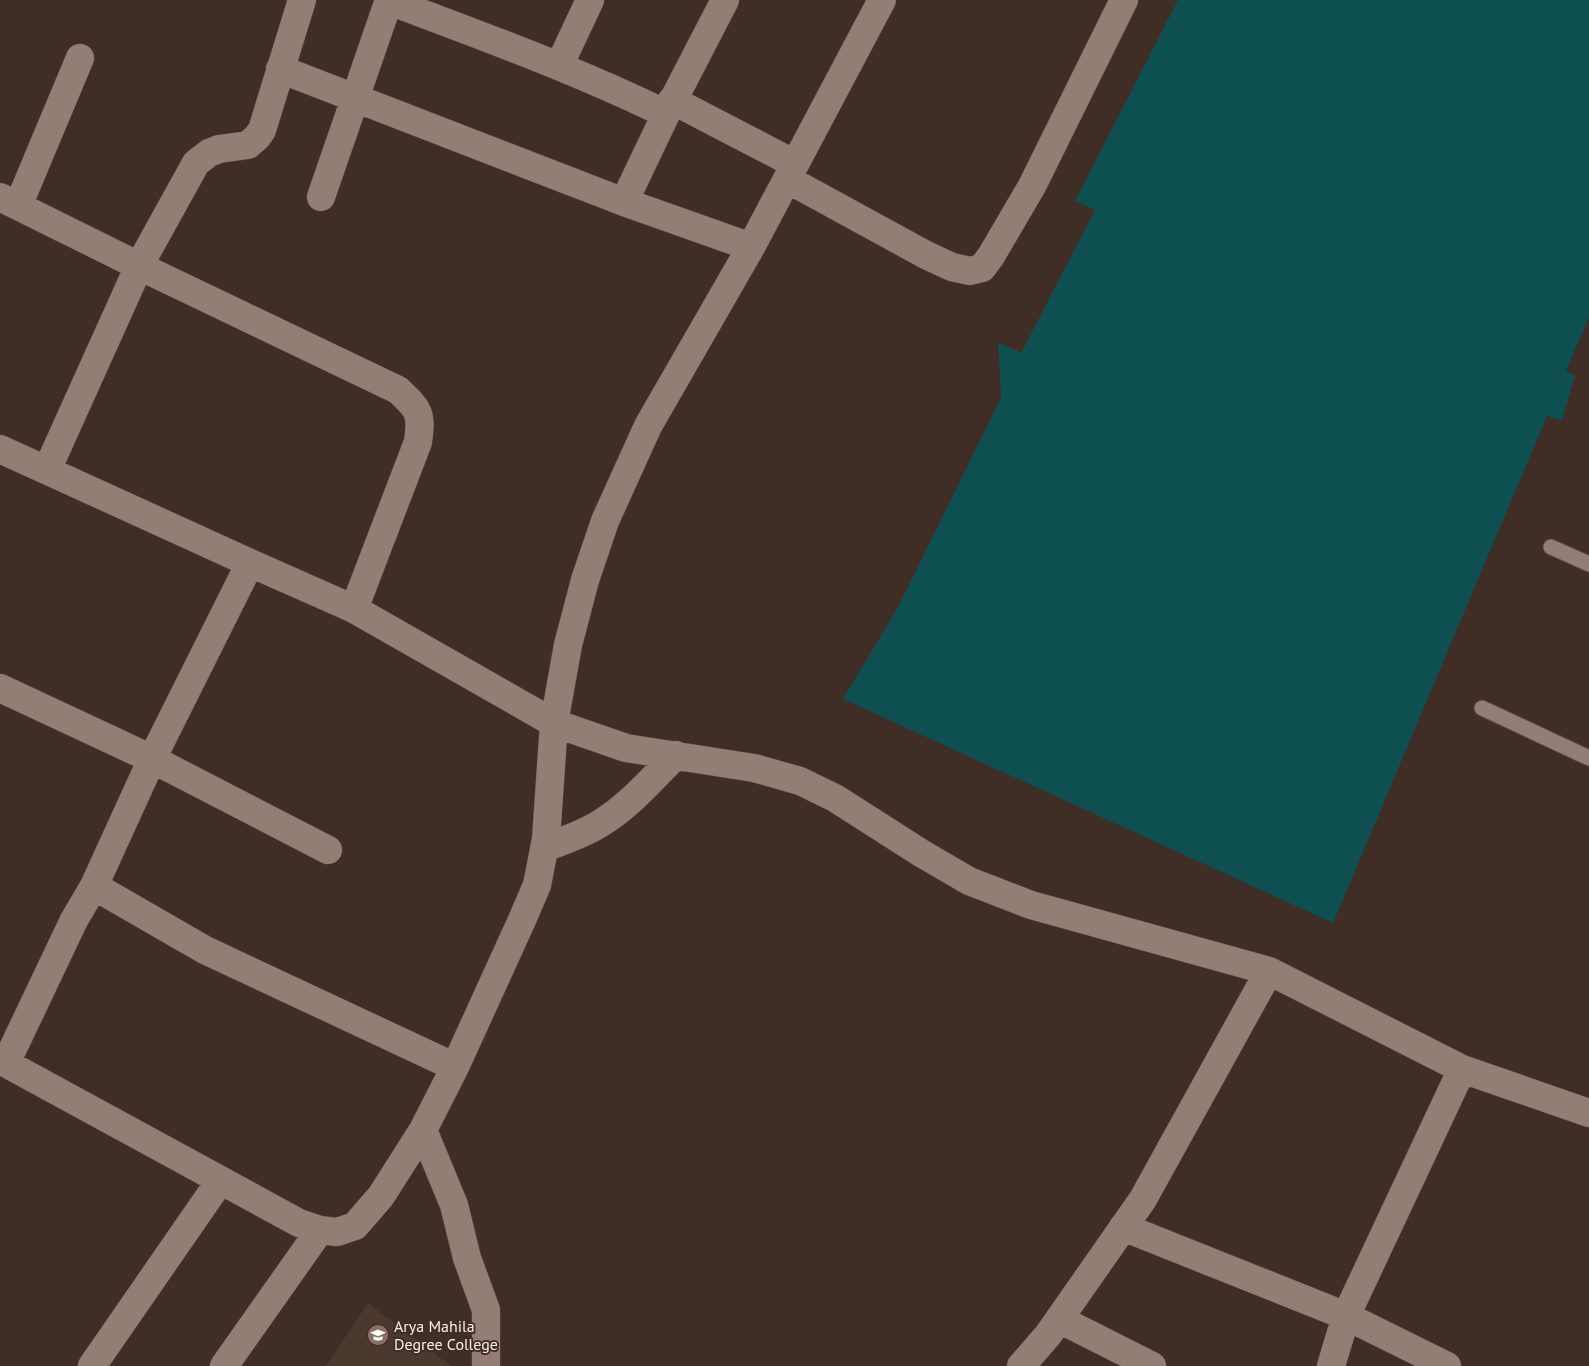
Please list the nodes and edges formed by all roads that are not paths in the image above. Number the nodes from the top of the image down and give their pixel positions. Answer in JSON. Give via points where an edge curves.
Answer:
{"nodes":[{"id":1,"x":302,"y":0,"type":"edge"},
{"id":2,"x":389,"y":0,"type":"edge"},
{"id":3,"x":590,"y":0,"type":"edge"},
{"id":4,"x":725,"y":0,"type":"edge"},
{"id":5,"x":882,"y":0,"type":"edge"},
{"id":6,"x":1124,"y":0,"type":"edge"},
{"id":7,"x":80,"y":58,"type":"dead end"},
{"id":8,"x":559,"y":66,"type":"junction"},
{"id":9,"x":280,"y":69,"type":"junction"},
{"id":10,"x":355,"y":98,"type":"junction"},
{"id":11,"x":669,"y":107,"type":"junction"},
{"id":12,"x":791,"y":172,"type":"junction"},
{"id":13,"x":321,"y":197,"type":"dead end"},
{"id":14,"x":9,"y":201,"type":"edge"},
{"id":15,"x":624,"y":202,"type":"junction"},
{"id":16,"x":751,"y":248,"type":"junction"},
{"id":17,"x":139,"y":266,"type":"junction"},
{"id":18,"x":0,"y":449,"type":"edge"},
{"id":19,"x":46,"y":470,"type":"junction"},
{"id":20,"x":1551,"y":547,"type":"dead end"},
{"id":21,"x":250,"y":563,"type":"junction"},
{"id":22,"x":1589,"y":564,"type":"edge"},
{"id":23,"x":354,"y":609,"type":"junction"},
{"id":24,"x":0,"y":688,"type":"edge"},
{"id":25,"x":1482,"y":708,"type":"dead end"},
{"id":26,"x":554,"y":723,"type":"junction"},
{"id":27,"x":676,"y":755,"type":"junction"},
{"id":28,"x":1589,"y":758,"type":"edge"},
{"id":29,"x":152,"y":759,"type":"junction"},
{"id":30,"x":544,"y":848,"type":"junction"},
{"id":31,"x":328,"y":850,"type":"dead end"},
{"id":32,"x":94,"y":886,"type":"junction"},
{"id":33,"x":1269,"y":971,"type":"junction"},
{"id":34,"x":3,"y":1062,"type":"edge"},
{"id":35,"x":455,"y":1067,"type":"junction"},
{"id":36,"x":1462,"y":1069,"type":"junction"},
{"id":37,"x":1589,"y":1113,"type":"edge"},
{"id":38,"x":423,"y":1130,"type":"junction"},
{"id":39,"x":220,"y":1180,"type":"junction"},
{"id":40,"x":1123,"y":1227,"type":"junction"},
{"id":41,"x":320,"y":1230,"type":"junction"},
{"id":42,"x":1346,"y":1316,"type":"junction"},
{"id":43,"x":1060,"y":1319,"type":"junction"},
{"id":44,"x":1138,"y":1363,"type":"edge"},
{"id":45,"x":92,"y":1366,"type":"edge"},
{"id":46,"x":224,"y":1366,"type":"edge"},
{"id":47,"x":486,"y":1366,"type":"edge"},
{"id":48,"x":1021,"y":1366,"type":"edge"},
{"id":49,"x":1331,"y":1366,"type":"edge"},
{"id":50,"x":1447,"y":1366,"type":"edge"}],
"edges":[{"from":1,"to":9,"type":"street"},
{"from":2,"to":8,"type":"street"},
{"from":2,"to":10,"type":"street"},
{"from":3,"to":8,"type":"street"},
{"from":4,"to":11,"type":"street"},
{"from":5,"to":12,"type":"street"},
{"from":6,"to":12,"type":"street","via":[[1032,186],[982,268],[970,271],[952,267],[926,255]]},
{"from":7,"to":14,"type":"street"},
{"from":8,"to":11,"type":"street"},
{"from":9,"to":10,"type":"street"},
{"from":9,"to":17,"type":"street","via":[[258,137],[248,145],[209,153],[196,163]]},
{"from":10,"to":13,"type":"street"},
{"from":10,"to":15,"type":"street"},
{"from":11,"to":12,"type":"street"},
{"from":11,"to":15,"type":"street"},
{"from":12,"to":16,"type":"street"},
{"from":14,"to":17,"type":"street"},
{"from":15,"to":16,"type":"street"},
{"from":16,"to":26,"type":"street","via":[[648,426],[605,521],[568,645]]},
{"from":17,"to":19,"type":"street"},
{"from":17,"to":23,"type":"street","via":[[398,390],[416,407],[421,424],[418,442]]},
{"from":18,"to":19,"type":"street"},
{"from":19,"to":21,"type":"street"},
{"from":20,"to":22,"type":"lane"},
{"from":21,"to":23,"type":"street"},
{"from":21,"to":29,"type":"street"},
{"from":23,"to":26,"type":"street"},
{"from":24,"to":29,"type":"street"},
{"from":25,"to":28,"type":"lane"},
{"from":26,"to":27,"type":"street","via":[[626,748]]},
{"from":26,"to":30,"type":"street"},
{"from":27,"to":30,"type":"street","via":[[629,803],[601,824]]},
{"from":27,"to":33,"type":"street","via":[[754,768],[800,781],[835,798],[969,881],[1031,905]]},
{"from":29,"to":31,"type":"street"},
{"from":29,"to":32,"type":"street"},
{"from":30,"to":35,"type":"street","via":[[536,885],[522,920]]},
{"from":32,"to":34,"type":"street"},
{"from":32,"to":35,"type":"street","via":[[205,950]]},
{"from":33,"to":36,"type":"street"},
{"from":33,"to":40,"type":"street","via":[[1144,1199]]},
{"from":34,"to":39,"type":"street"},
{"from":35,"to":38,"type":"street"},
{"from":36,"to":37,"type":"street"},
{"from":36,"to":42,"type":"street"},
{"from":38,"to":41,"type":"street","via":[[381,1196],[355,1226],[337,1232]]},
{"from":38,"to":47,"type":"street","via":[[454,1204],[486,1310]]},
{"from":39,"to":41,"type":"street","via":[[299,1223]]},
{"from":39,"to":45,"type":"street"},
{"from":40,"to":42,"type":"street"},
{"from":40,"to":43,"type":"street"},
{"from":41,"to":46,"type":"street"},
{"from":42,"to":49,"type":"street"},
{"from":42,"to":50,"type":"street"},
{"from":43,"to":44,"type":"street"},
{"from":43,"to":48,"type":"street"}]}
